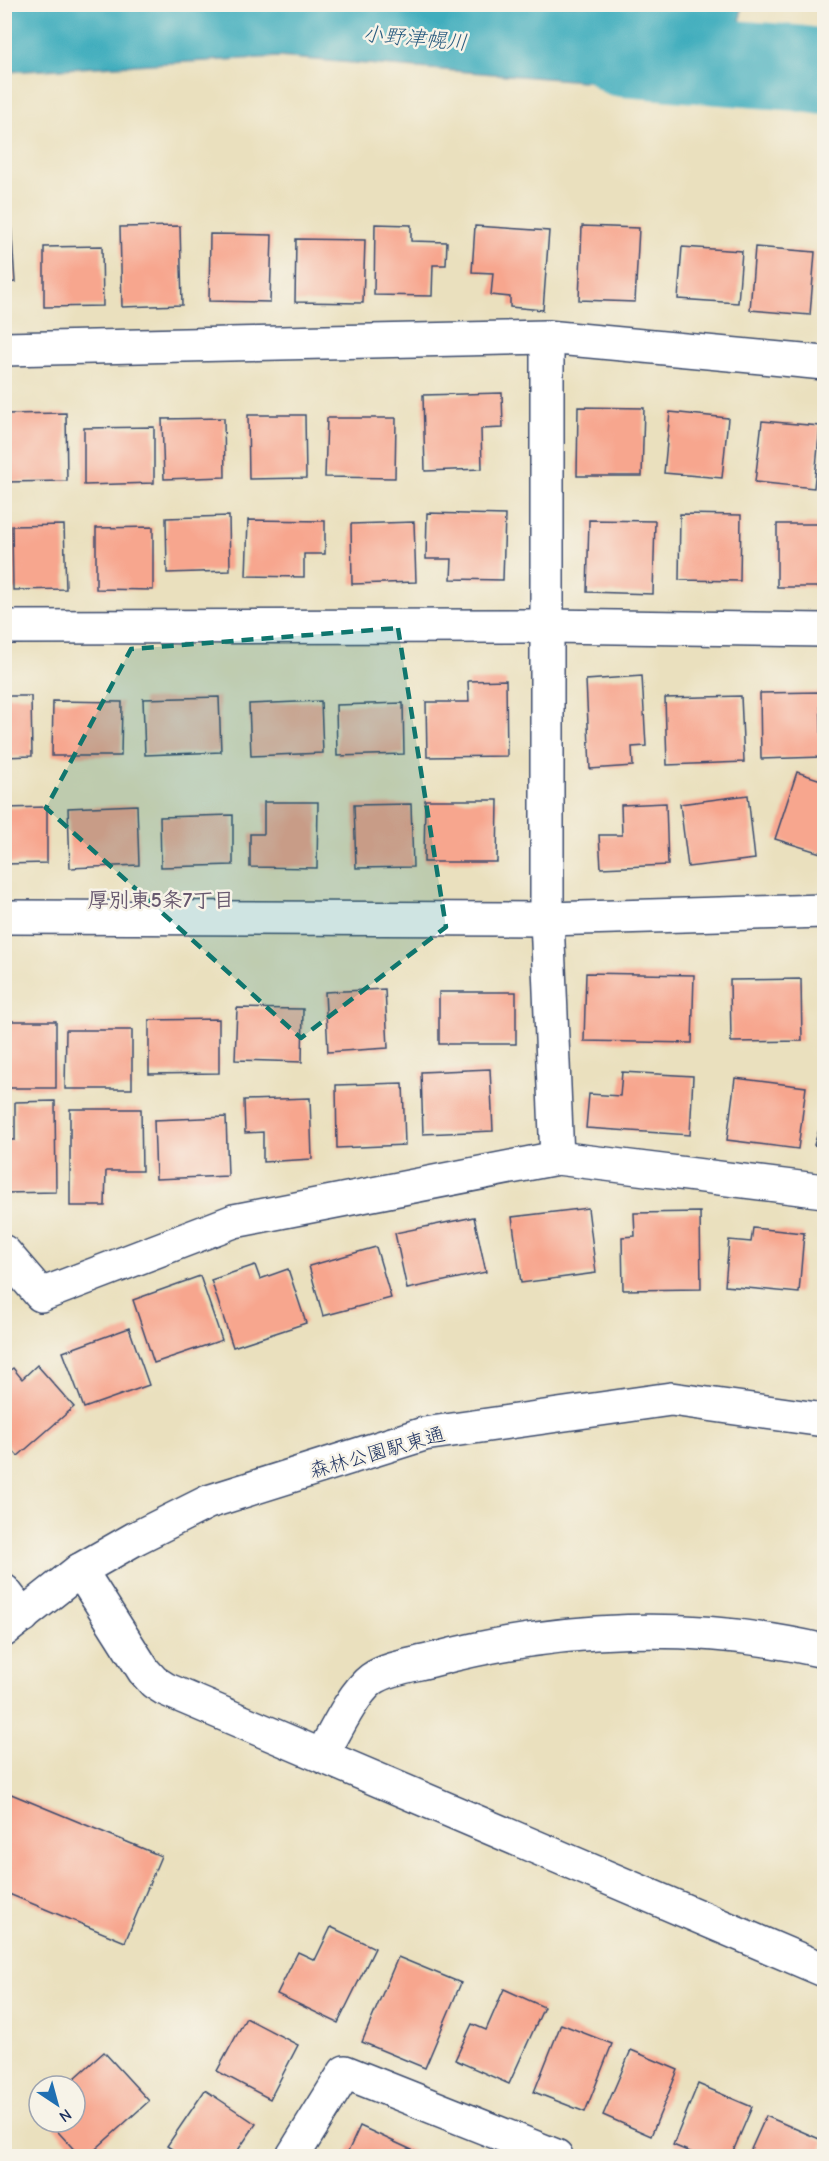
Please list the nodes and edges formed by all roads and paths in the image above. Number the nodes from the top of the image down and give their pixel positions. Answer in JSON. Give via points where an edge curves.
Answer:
{"nodes":[{"id":1,"x":547,"y":337,"type":"junction"},
{"id":2,"x":4,"y":349,"type":"edge"},
{"id":3,"x":825,"y":363,"type":"edge"},
{"id":4,"x":548,"y":626,"type":"junction"},
{"id":5,"x":4,"y":627,"type":"edge"},
{"id":6,"x":825,"y":630,"type":"edge"},
{"id":7,"x":825,"y":911,"type":"edge"},
{"id":8,"x":4,"y":917,"type":"edge"},
{"id":9,"x":547,"y":920,"type":"junction"},
{"id":10,"x":557,"y":1158,"type":"junction"},
{"id":11,"x":825,"y":1191,"type":"edge"},
{"id":12,"x":4,"y":1252,"type":"edge"},
{"id":13,"x":825,"y":1420,"type":"edge"},
{"id":14,"x":80,"y":1570,"type":"junction"},
{"id":15,"x":11,"y":1612,"type":"edge"},
{"id":16,"x":825,"y":1651,"type":"edge"},
{"id":17,"x":322,"y":1755,"type":"junction"},
{"id":18,"x":825,"y":1970,"type":"edge"},
{"id":19,"x":293,"y":2157,"type":"edge"},
{"id":20,"x":556,"y":2157,"type":"edge"}],
"edges":[{"from":1,"to":2,"type":"street"},
{"from":1,"to":3,"type":"street"},
{"from":1,"to":4,"type":"street"},
{"from":4,"to":5,"type":"street"},
{"from":4,"to":6,"type":"street"},
{"from":4,"to":9,"type":"street"},
{"from":7,"to":9,"type":"street"},
{"from":8,"to":9,"type":"street"},
{"from":9,"to":10,"type":"street"},
{"from":10,"to":11,"type":"street"},
{"from":10,"to":12,"type":"street","via":[[234,1221],[41,1295]]},
{"from":13,"to":14,"type":"street","name":"森林公園駅東通","via":[[671,1399],[424,1434],[208,1502]]},
{"from":14,"to":15,"type":"street","name":"森林公園駅東通"},
{"from":14,"to":17,"type":"street","via":[[154,1682]]},
{"from":16,"to":17,"type":"street","via":[[765,1640],[630,1631],[526,1640],[465,1651],[371,1679]]},
{"from":17,"to":18,"type":"street"},
{"from":19,"to":20,"type":"street","via":[[345,2072]]}]}
